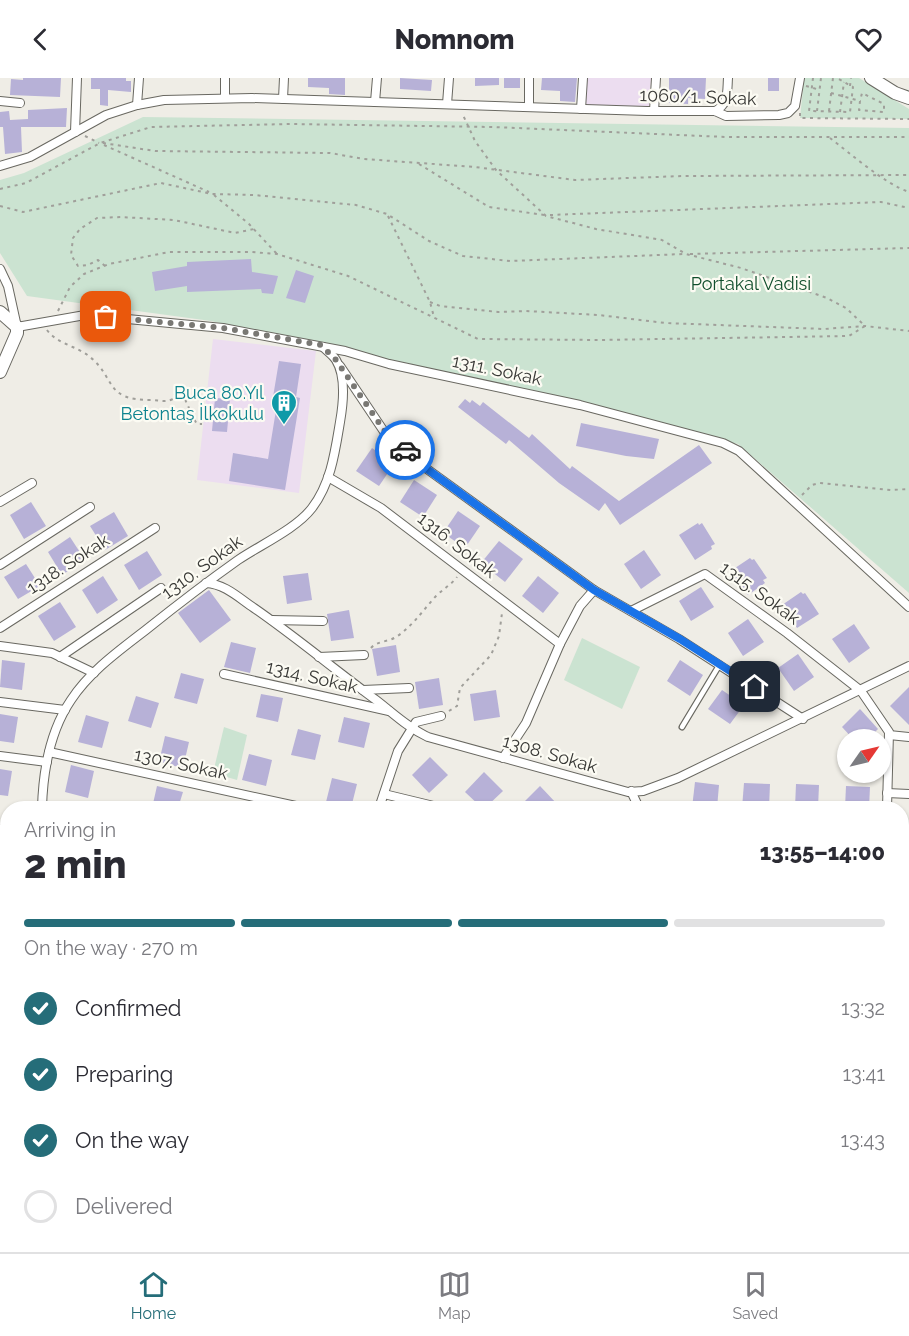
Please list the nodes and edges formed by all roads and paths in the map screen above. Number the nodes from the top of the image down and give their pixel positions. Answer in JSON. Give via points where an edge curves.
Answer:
{"nodes":[{"id":1,"x":77,"y":78,"type":"edge"},
{"id":2,"x":139,"y":78,"type":"edge"},
{"id":3,"x":225,"y":78,"type":"edge"},
{"id":4,"x":284,"y":78,"type":"edge"},
{"id":5,"x":377,"y":78,"type":"edge"},
{"id":6,"x":449,"y":78,"type":"edge"},
{"id":7,"x":529,"y":78,"type":"edge"},
{"id":8,"x":583,"y":78,"type":"edge"},
{"id":9,"x":656,"y":78,"type":"edge"},
{"id":10,"x":728,"y":78,"type":"edge"},
{"id":11,"x":813,"y":78,"type":"edge"},
{"id":12,"x":822,"y":78,"type":"edge"},
{"id":13,"x":835,"y":78,"type":"edge"},
{"id":14,"x":851,"y":78,"type":"edge"},
{"id":15,"x":871,"y":78,"type":"edge"},
{"id":16,"x":802,"y":82,"type":"edge"},
{"id":17,"x":844,"y":82,"type":"junction"},
{"id":18,"x":850,"y":86,"type":"junction"},
{"id":19,"x":812,"y":88,"type":"junction"},
{"id":20,"x":820,"y":90,"type":"junction"},
{"id":21,"x":831,"y":93,"type":"junction"},
{"id":22,"x":842,"y":96,"type":"junction"},
{"id":23,"x":225,"y":98,"type":"junction"},
{"id":24,"x":909,"y":98,"type":"edge"},
{"id":25,"x":283,"y":99,"type":"junction"},
{"id":26,"x":852,"y":99,"type":"junction"},
{"id":27,"x":0,"y":101,"type":"edge"},
{"id":28,"x":860,"y":101,"type":"junction"},
{"id":29,"x":375,"y":102,"type":"junction"},
{"id":30,"x":20,"y":103,"type":"dead end"},
{"id":31,"x":447,"y":104,"type":"junction"},
{"id":32,"x":458,"y":104,"type":"junction"},
{"id":33,"x":137,"y":105,"type":"junction"},
{"id":34,"x":529,"y":106,"type":"junction"},
{"id":35,"x":581,"y":109,"type":"junction"},
{"id":36,"x":654,"y":111,"type":"junction"},
{"id":37,"x":715,"y":111,"type":"junction"},
{"id":38,"x":817,"y":111,"type":"junction"},
{"id":39,"x":828,"y":111,"type":"junction"},
{"id":40,"x":840,"y":112,"type":"junction"},
{"id":41,"x":800,"y":118,"type":"dead end"},
{"id":42,"x":909,"y":119,"type":"edge"},
{"id":43,"x":469,"y":128,"type":"junction"},
{"id":44,"x":75,"y":132,"type":"junction"},
{"id":45,"x":909,"y":137,"type":"edge"},
{"id":46,"x":830,"y":138,"type":"junction"},
{"id":47,"x":100,"y":143,"type":"junction"},
{"id":48,"x":416,"y":163,"type":"junction"},
{"id":49,"x":0,"y":166,"type":"edge"},
{"id":50,"x":496,"y":170,"type":"junction"},
{"id":51,"x":879,"y":175,"type":"junction"},
{"id":52,"x":909,"y":175,"type":"edge"},
{"id":53,"x":0,"y":189,"type":"edge"},
{"id":54,"x":909,"y":192,"type":"edge"},
{"id":55,"x":212,"y":194,"type":"junction"},
{"id":56,"x":0,"y":206,"type":"edge"},
{"id":57,"x":909,"y":208,"type":"edge"},
{"id":58,"x":387,"y":214,"type":"junction"},
{"id":59,"x":546,"y":216,"type":"junction"},
{"id":60,"x":254,"y":229,"type":"junction"},
{"id":61,"x":909,"y":248,"type":"edge"},
{"id":62,"x":276,"y":254,"type":"junction"},
{"id":63,"x":686,"y":254,"type":"junction"},
{"id":64,"x":105,"y":266,"type":"junction"},
{"id":65,"x":0,"y":269,"type":"edge"},
{"id":66,"x":430,"y":302,"type":"junction"},
{"id":67,"x":0,"y":312,"type":"edge"},
{"id":68,"x":435,"y":318,"type":"junction"},
{"id":69,"x":53,"y":320,"type":"junction"},
{"id":70,"x":42,"y":322,"type":"junction"},
{"id":71,"x":866,"y":326,"type":"junction"},
{"id":72,"x":17,"y":327,"type":"junction"},
{"id":73,"x":909,"y":331,"type":"edge"},
{"id":74,"x":321,"y":345,"type":"junction"},
{"id":75,"x":336,"y":360,"type":"junction"},
{"id":76,"x":0,"y":372,"type":"edge"},
{"id":77,"x":202,"y":424,"type":"dead end"},
{"id":78,"x":328,"y":477,"type":"junction"},
{"id":79,"x":32,"y":483,"type":"dead end"},
{"id":80,"x":909,"y":489,"type":"edge"},
{"id":81,"x":795,"y":501,"type":"junction"},
{"id":82,"x":0,"y":502,"type":"edge"},
{"id":83,"x":90,"y":507,"type":"dead end"},
{"id":84,"x":155,"y":528,"type":"dead end"},
{"id":85,"x":0,"y":565,"type":"edge"},
{"id":86,"x":462,"y":570,"type":"junction"},
{"id":87,"x":206,"y":583,"type":"junction"},
{"id":88,"x":161,"y":588,"type":"dead end"},
{"id":89,"x":594,"y":590,"type":"junction"},
{"id":90,"x":503,"y":601,"type":"junction"},
{"id":91,"x":909,"y":607,"type":"edge"},
{"id":92,"x":631,"y":611,"type":"junction"},
{"id":93,"x":271,"y":620,"type":"junction"},
{"id":94,"x":323,"y":621,"type":"dead end"},
{"id":95,"x":0,"y":628,"type":"edge"},
{"id":96,"x":560,"y":645,"type":"junction"},
{"id":97,"x":0,"y":646,"type":"edge"},
{"id":98,"x":364,"y":655,"type":"joint"},
{"id":99,"x":60,"y":657,"type":"junction"},
{"id":100,"x":318,"y":657,"type":"junction"},
{"id":101,"x":720,"y":664,"type":"junction"},
{"id":102,"x":909,"y":666,"type":"edge"},
{"id":103,"x":94,"y":673,"type":"junction"},
{"id":104,"x":224,"y":674,"type":"dead end"},
{"id":105,"x":409,"y":688,"type":"dead end"},
{"id":106,"x":363,"y":690,"type":"junction"},
{"id":107,"x":861,"y":691,"type":"junction"},
{"id":108,"x":0,"y":702,"type":"edge"},
{"id":109,"x":65,"y":710,"type":"junction"},
{"id":110,"x":392,"y":712,"type":"junction"},
{"id":111,"x":441,"y":716,"type":"joint"},
{"id":112,"x":803,"y":719,"type":"junction"},
{"id":113,"x":682,"y":727,"type":"dead end"},
{"id":114,"x":411,"y":729,"type":"junction"},
{"id":115,"x":888,"y":729,"type":"edge"},
{"id":116,"x":891,"y":735,"type":"edge"},
{"id":117,"x":909,"y":737,"type":"edge"},
{"id":118,"x":49,"y":752,"type":"junction"},
{"id":119,"x":0,"y":756,"type":"edge"},
{"id":120,"x":503,"y":758,"type":"junction"},
{"id":121,"x":47,"y":762,"type":"junction"},
{"id":122,"x":887,"y":783,"type":"edge"},
{"id":123,"x":631,"y":791,"type":"junction"},
{"id":124,"x":887,"y":793,"type":"junction"},
{"id":125,"x":384,"y":794,"type":"junction"},
{"id":126,"x":909,"y":794,"type":"edge"},
{"id":127,"x":43,"y":801,"type":"edge"},
{"id":128,"x":273,"y":801,"type":"edge"},
{"id":129,"x":382,"y":801,"type":"edge"},
{"id":130,"x":413,"y":801,"type":"edge"},
{"id":131,"x":636,"y":801,"type":"edge"},
{"id":132,"x":887,"y":801,"type":"edge"}],
"edges":[{"from":1,"to":44,"type":"street"},
{"from":2,"to":33,"type":"street"},
{"from":3,"to":23,"type":"street"},
{"from":4,"to":25,"type":"street"},
{"from":5,"to":29,"type":"street"},
{"from":6,"to":31,"type":"street"},
{"from":7,"to":34,"type":"street"},
{"from":8,"to":35,"type":"street"},
{"from":9,"to":36,"type":"street"},
{"from":10,"to":37,"type":"street","via":[[726,102]]},
{"from":11,"to":19,"type":"path"},
{"from":12,"to":20,"type":"path"},
{"from":13,"to":17,"type":"path"},
{"from":13,"to":21,"type":"path"},
{"from":14,"to":18,"type":"path"},
{"from":15,"to":24,"type":"street"},
{"from":16,"to":19,"type":"path"},
{"from":16,"to":37,"type":"street","name":"1060/1. Sokak","via":[[795,106],[788,113],[726,116]]},
{"from":17,"to":18,"type":"path"},
{"from":17,"to":22,"type":"path"},
{"from":18,"to":26,"type":"path"},
{"from":19,"to":20,"type":"path"},
{"from":19,"to":38,"type":"path","via":[[809,111]]},
{"from":20,"to":38,"type":"path"},
{"from":21,"to":22,"type":"path"},
{"from":21,"to":39,"type":"path"},
{"from":22,"to":26,"type":"path"},
{"from":22,"to":40,"type":"path"},
{"from":23,"to":25,"type":"street","name":"1060/1. Sokak"},
{"from":23,"to":33,"type":"street","name":"1060/1. Sokak"},
{"from":25,"to":29,"type":"street","name":"1060/1. Sokak"},
{"from":26,"to":28,"type":"path"},
{"from":26,"to":40,"type":"path","via":[[850,112]]},
{"from":27,"to":30,"type":"street"},
{"from":28,"to":28,"type":"path","via":[[859,110],[884,112],[884,104],[861,93]]},
{"from":29,"to":31,"type":"street","name":"1060/1. Sokak"},
{"from":31,"to":32,"type":"street","name":"1060/1. Sokak"},
{"from":32,"to":34,"type":"street","name":"1060/1. Sokak"},
{"from":32,"to":43,"type":"path"},
{"from":33,"to":44,"type":"street","name":"1060/1. Sokak","via":[[105,115]]},
{"from":34,"to":35,"type":"street","name":"1060/1. Sokak"},
{"from":35,"to":36,"type":"street","name":"1060/1. Sokak"},
{"from":36,"to":37,"type":"street","name":"1060/1. Sokak"},
{"from":38,"to":39,"type":"path"},
{"from":39,"to":40,"type":"path"},
{"from":41,"to":42,"type":"path"},
{"from":43,"to":46,"type":"path"},
{"from":43,"to":47,"type":"path","via":[[290,124],[151,128]]},
{"from":43,"to":50,"type":"path"},
{"from":44,"to":47,"type":"path"},
{"from":44,"to":49,"type":"street","name":"1060/1. Sokak","via":[[30,157]]},
{"from":45,"to":46,"type":"path"},
{"from":46,"to":51,"type":"path"},
{"from":47,"to":48,"type":"path","via":[[154,152],[330,153]]},
{"from":47,"to":53,"type":"path","via":[[26,183]]},
{"from":47,"to":55,"type":"path"},
{"from":48,"to":50,"type":"path"},
{"from":48,"to":59,"type":"path","via":[[489,207]]},
{"from":50,"to":51,"type":"path","via":[[575,180]]},
{"from":50,"to":59,"type":"path"},
{"from":51,"to":52,"type":"path"},
{"from":51,"to":54,"type":"path"},
{"from":55,"to":56,"type":"path","via":[[161,183],[23,212]]},
{"from":55,"to":58,"type":"path","via":[[356,205]]},
{"from":55,"to":60,"type":"path"},
{"from":57,"to":59,"type":"path","via":[[881,202]]},
{"from":58,"to":63,"type":"path","via":[[429,241],[463,256],[510,261]]},
{"from":58,"to":66,"type":"path"},
{"from":59,"to":63,"type":"path","via":[[596,230],[662,240]]},
{"from":60,"to":62,"type":"path"},
{"from":60,"to":64,"type":"path","via":[[235,233],[174,220],[97,218],[73,238],[70,255],[78,266],[98,260]]},
{"from":61,"to":63,"type":"path"},
{"from":62,"to":64,"type":"path","via":[[168,252]]},
{"from":62,"to":68,"type":"path","via":[[348,276]]},
{"from":63,"to":71,"type":"path","via":[[741,268],[827,298]]},
{"from":64,"to":69,"type":"path","via":[[84,274],[70,287]]},
{"from":65,"to":72,"type":"street"},
{"from":66,"to":68,"type":"path"},
{"from":66,"to":71,"type":"path","via":[[498,312],[599,315],[665,323],[824,329]]},
{"from":67,"to":72,"type":"street"},
{"from":68,"to":71,"type":"path","via":[[478,339],[527,340],[849,336]]},
{"from":69,"to":70,"type":"street","name":"1311. Sokak"},
{"from":69,"to":74,"type":"street","name":"1311. Sokak","via":[[85,315],[212,326]]},
{"from":70,"to":72,"type":"street","name":"1311. Sokak"},
{"from":70,"to":77,"type":"path","via":[[51,334],[89,356],[118,393],[166,402],[181,393],[189,412]]},
{"from":71,"to":73,"type":"path"},
{"from":72,"to":76,"type":"street"},
{"from":74,"to":75,"type":"street"},
{"from":74,"to":81,"type":"street","name":"1311. Sokak","via":[[388,364],[580,405],[723,443],[739,451]]},
{"from":75,"to":78,"type":"street","name":"1310. Sokak","via":[[343,406]]},
{"from":75,"to":89,"type":"street","via":[[386,433],[427,469]]},
{"from":78,"to":86,"type":"street","name":"1316. Sokak","via":[[381,508]]},
{"from":78,"to":87,"type":"street","name":"1310. Sokak","via":[[304,518]]},
{"from":79,"to":82,"type":"street"},
{"from":80,"to":81,"type":"path","via":[[820,483],[812,485]]},
{"from":81,"to":91,"type":"street","name":"1311. Sokak"},
{"from":83,"to":85,"type":"street"},
{"from":84,"to":95,"type":"street","name":"1318. Sokak"},
{"from":86,"to":90,"type":"street","name":"1316. Sokak"},
{"from":86,"to":98,"type":"path","via":[[408,628],[394,638],[374,644]]},
{"from":87,"to":93,"type":"street","name":"1308. Sokak","via":[[225,588]]},
{"from":87,"to":103,"type":"street","name":"1310. Sokak"},
{"from":88,"to":99,"type":"street"},
{"from":89,"to":92,"type":"street"},
{"from":89,"to":96,"type":"street","via":[[580,606]]},
{"from":90,"to":96,"type":"street","name":"1316. Sokak"},
{"from":90,"to":111,"type":"path","via":[[499,636],[491,655],[460,688],[457,706]]},
{"from":92,"to":101,"type":"street"},
{"from":92,"to":107,"type":"street","name":"1315. Sokak","via":[[705,574]]},
{"from":93,"to":94,"type":"street"},
{"from":93,"to":100,"type":"street","name":"1308. Sokak"},
{"from":96,"to":120,"type":"street","via":[[526,723]]},
{"from":97,"to":99,"type":"street"},
{"from":98,"to":100,"type":"street"},
{"from":99,"to":103,"type":"street"},
{"from":100,"to":106,"type":"street","name":"1308. Sokak"},
{"from":101,"to":112,"type":"street"},
{"from":101,"to":113,"type":"lane"},
{"from":102,"to":107,"type":"street","name":"1308. Sokak"},
{"from":103,"to":109,"type":"street","name":"1310. Sokak"},
{"from":104,"to":110,"type":"street","name":"1314. Sokak"},
{"from":105,"to":106,"type":"street"},
{"from":106,"to":110,"type":"street","name":"1308. Sokak"},
{"from":107,"to":112,"type":"street","name":"1308. Sokak"},
{"from":107,"to":115,"type":"street"},
{"from":108,"to":109,"type":"street"},
{"from":109,"to":118,"type":"street","name":"1310. Sokak"},
{"from":110,"to":114,"type":"street","name":"1308. Sokak"},
{"from":111,"to":114,"type":"street","via":[[416,722]]},
{"from":112,"to":123,"type":"street","name":"1308. Sokak","via":[[678,778],[643,791]]},
{"from":114,"to":120,"type":"street","name":"1308. Sokak"},
{"from":114,"to":125,"type":"street","via":[[398,751]]},
{"from":116,"to":117,"type":"street"},
{"from":118,"to":121,"type":"street","name":"1310. Sokak"},
{"from":118,"to":128,"type":"street","name":"1307. Sokak"},
{"from":119,"to":121,"type":"street"},
{"from":120,"to":123,"type":"street","name":"1308. Sokak"},
{"from":121,"to":127,"type":"street","name":"1310. Sokak"},
{"from":122,"to":124,"type":"street"},
{"from":123,"to":131,"type":"street"},
{"from":124,"to":126,"type":"street"},
{"from":124,"to":132,"type":"street"},
{"from":125,"to":129,"type":"street"},
{"from":125,"to":130,"type":"street"}]}
